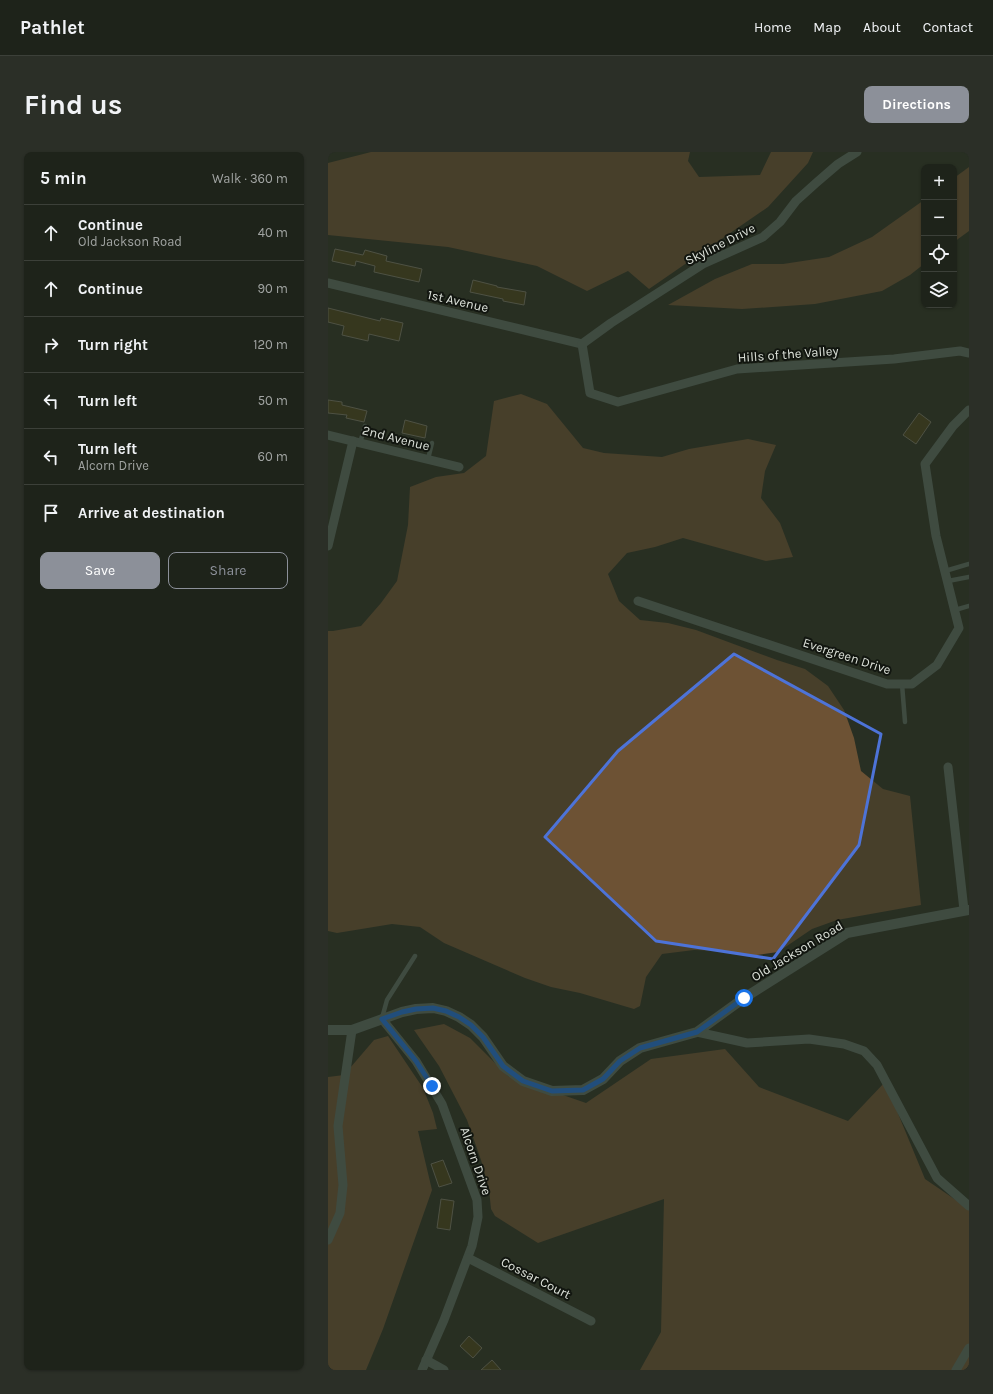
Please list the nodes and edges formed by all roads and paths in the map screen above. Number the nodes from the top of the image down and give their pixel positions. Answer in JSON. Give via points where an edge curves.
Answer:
{"nodes":[{"id":1,"x":857,"y":152,"type":"edge"},
{"id":2,"x":328,"y":283,"type":"edge"},
{"id":3,"x":582,"y":344,"type":"junction"},
{"id":4,"x":969,"y":353,"type":"edge"},
{"id":5,"x":969,"y":410,"type":"edge"},
{"id":6,"x":365,"y":426,"type":"dead end"},
{"id":7,"x":328,"y":435,"type":"edge"},
{"id":8,"x":357,"y":442,"type":"junction"},
{"id":9,"x":432,"y":442,"type":"dead end"},
{"id":10,"x":428,"y":460,"type":"junction"},
{"id":11,"x":458,"y":467,"type":"dead end"},
{"id":12,"x":328,"y":546,"type":"edge"},
{"id":13,"x":969,"y":564,"type":"edge"},
{"id":14,"x":945,"y":571,"type":"junction"},
{"id":15,"x":969,"y":577,"type":"edge"},
{"id":16,"x":948,"y":581,"type":"junction"},
{"id":17,"x":638,"y":601,"type":"dead end"},
{"id":18,"x":969,"y":606,"type":"edge"},
{"id":19,"x":955,"y":610,"type":"junction"},
{"id":20,"x":902,"y":684,"type":"junction"},
{"id":21,"x":905,"y":722,"type":"dead end"},
{"id":22,"x":948,"y":767,"type":"dead end"},
{"id":23,"x":967,"y":907,"type":"edge"},
{"id":24,"x":415,"y":956,"type":"dead end"},
{"id":25,"x":382,"y":1019,"type":"junction"},
{"id":26,"x":328,"y":1030,"type":"edge"},
{"id":27,"x":352,"y":1030,"type":"junction"},
{"id":28,"x":697,"y":1032,"type":"junction"},
{"id":29,"x":969,"y":1206,"type":"edge"},
{"id":30,"x":328,"y":1240,"type":"edge"},
{"id":31,"x":468,"y":1258,"type":"junction"},
{"id":32,"x":591,"y":1321,"type":"dead end"},
{"id":33,"x":969,"y":1348,"type":"edge"},
{"id":34,"x":426,"y":1360,"type":"junction"},
{"id":35,"x":422,"y":1370,"type":"edge"},
{"id":36,"x":444,"y":1370,"type":"edge"},
{"id":37,"x":956,"y":1370,"type":"edge"}],
"edges":[{"from":1,"to":3,"type":"street","name":"Skyline Drive","via":[[821,178],[763,238],[703,264]]},
{"from":2,"to":3,"type":"street","name":"1st Avenue"},
{"from":3,"to":4,"type":"street","name":"Hills of the Valley","via":[[590,393],[618,402],[737,370],[894,359],[960,351]]},
{"from":5,"to":14,"type":"street","name":"Evergreen Drive","via":[[953,426],[925,464],[936,536]]},
{"from":6,"to":8,"type":"lane"},
{"from":7,"to":8,"type":"street","name":"2nd Avenue"},
{"from":8,"to":10,"type":"street","name":"2nd Avenue"},
{"from":8,"to":12,"type":"street"},
{"from":9,"to":10,"type":"lane"},
{"from":10,"to":11,"type":"street","name":"2nd Avenue"},
{"from":13,"to":14,"type":"lane"},
{"from":14,"to":16,"type":"street","name":"Evergreen Drive"},
{"from":15,"to":16,"type":"lane"},
{"from":16,"to":19,"type":"street","name":"Evergreen Drive"},
{"from":17,"to":20,"type":"street","name":"Evergreen Drive","via":[[887,684]]},
{"from":18,"to":19,"type":"lane"},
{"from":19,"to":20,"type":"street","name":"Evergreen Drive","via":[[959,628],[937,665],[912,684]]},
{"from":20,"to":21,"type":"lane"},
{"from":22,"to":23,"type":"street"},
{"from":23,"to":28,"type":"street","name":"Old Jackson Road","via":[[847,932],[744,998]]},
{"from":24,"to":25,"type":"lane","via":[[387,1000]]},
{"from":25,"to":27,"type":"street"},
{"from":25,"to":28,"type":"street","via":[[422,1008],[446,1011],[459,1017],[483,1037],[503,1066],[523,1081],[552,1091],[583,1090],[603,1079],[620,1061],[640,1048]]},
{"from":25,"to":31,"type":"street","name":"Alcorn Drive","via":[[416,1061],[432,1086],[449,1121],[471,1180],[477,1200],[478,1217]]},
{"from":26,"to":27,"type":"street"},
{"from":27,"to":30,"type":"street","via":[[338,1126],[343,1185],[340,1213]]},
{"from":28,"to":29,"type":"street","via":[[747,1043],[810,1039],[844,1044],[864,1051],[877,1065],[937,1178]]},
{"from":31,"to":32,"type":"street","name":"Cossar Court"},
{"from":31,"to":34,"type":"street","name":"Alcorn Drive"},
{"from":33,"to":37,"type":"street"},
{"from":34,"to":35,"type":"street","name":"Alcorn Drive"},
{"from":34,"to":36,"type":"street"}]}
